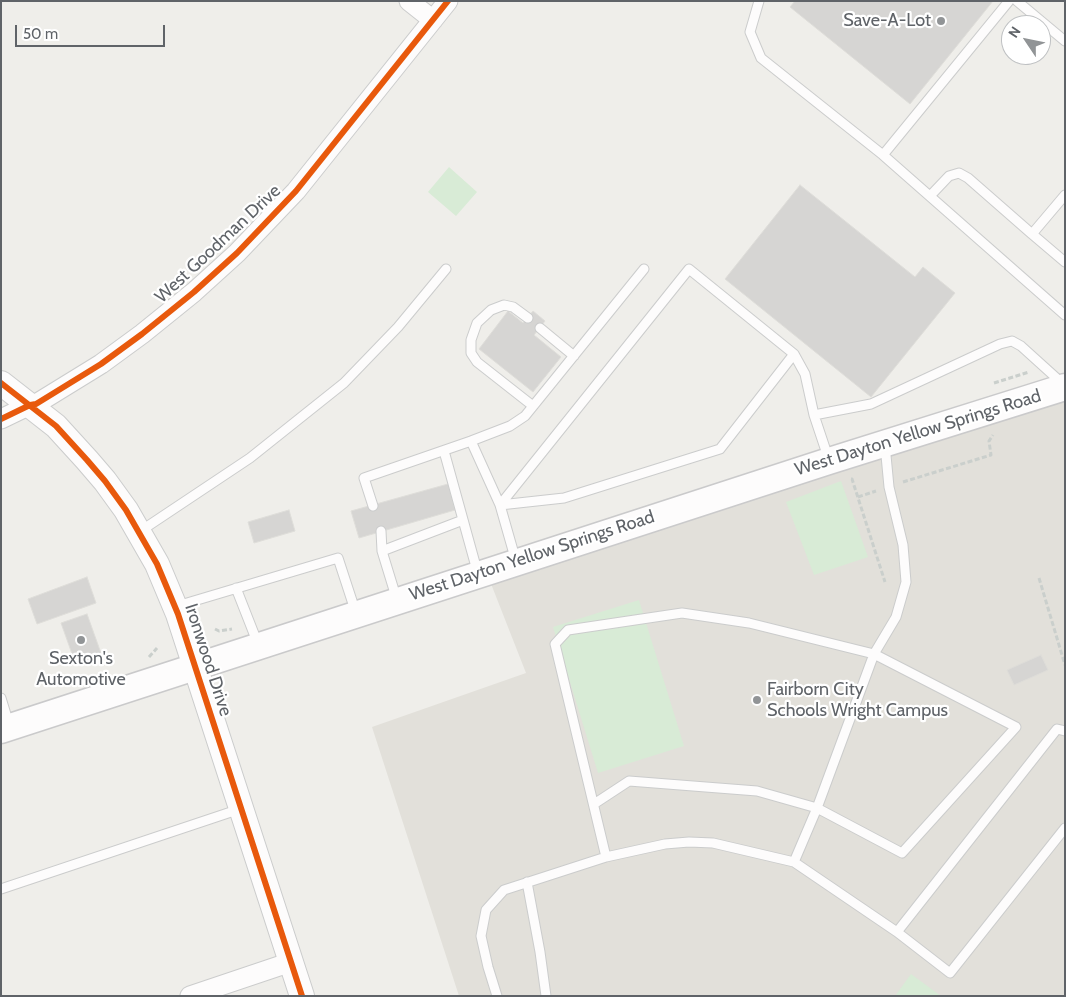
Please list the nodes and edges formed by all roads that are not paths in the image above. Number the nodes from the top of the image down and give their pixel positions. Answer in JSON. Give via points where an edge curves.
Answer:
{"nodes":[{"id":1,"x":409,"y":1,"type":"edge"},
{"id":2,"x":448,"y":1,"type":"edge"},
{"id":3,"x":759,"y":1,"type":"edge"},
{"id":4,"x":1010,"y":1,"type":"edge"},
{"id":5,"x":1018,"y":1,"type":"edge"},
{"id":6,"x":432,"y":20,"type":"junction"},
{"id":7,"x":1065,"y":41,"type":"edge"},
{"id":8,"x":883,"y":155,"type":"junction"},
{"id":9,"x":1065,"y":194,"type":"edge"},
{"id":10,"x":930,"y":196,"type":"junction"},
{"id":11,"x":1032,"y":234,"type":"junction"},
{"id":12,"x":1065,"y":262,"type":"edge"},
{"id":13,"x":446,"y":269,"type":"dead end"},
{"id":14,"x":644,"y":269,"type":"dead end"},
{"id":15,"x":1065,"y":315,"type":"edge"},
{"id":16,"x":528,"y":318,"type":"dead end"},
{"id":17,"x":540,"y":328,"type":"dead end"},
{"id":18,"x":794,"y":354,"type":"junction"},
{"id":19,"x":574,"y":356,"type":"junction"},
{"id":20,"x":1,"y":383,"type":"edge"},
{"id":21,"x":1065,"y":386,"type":"edge"},
{"id":22,"x":30,"y":405,"type":"junction"},
{"id":23,"x":533,"y":406,"type":"junction"},
{"id":24,"x":814,"y":416,"type":"junction"},
{"id":25,"x":1,"y":419,"type":"edge"},
{"id":26,"x":471,"y":441,"type":"junction"},
{"id":27,"x":884,"y":444,"type":"junction"},
{"id":28,"x":444,"y":451,"type":"junction"},
{"id":29,"x":829,"y":461,"type":"junction"},
{"id":30,"x":500,"y":505,"type":"junction"},
{"id":31,"x":373,"y":506,"type":"dead end"},
{"id":32,"x":463,"y":520,"type":"junction"},
{"id":33,"x":381,"y":531,"type":"dead end"},
{"id":34,"x":139,"y":532,"type":"junction"},
{"id":35,"x":382,"y":551,"type":"junction"},
{"id":36,"x":516,"y":562,"type":"junction"},
{"id":37,"x":478,"y":574,"type":"junction"},
{"id":38,"x":236,"y":588,"type":"junction"},
{"id":39,"x":397,"y":600,"type":"junction"},
{"id":40,"x":175,"y":607,"type":"junction"},
{"id":41,"x":356,"y":614,"type":"junction"},
{"id":42,"x":258,"y":645,"type":"junction"},
{"id":43,"x":874,"y":654,"type":"junction"},
{"id":44,"x":195,"y":666,"type":"junction"},
{"id":45,"x":1,"y":698,"type":"edge"},
{"id":46,"x":6,"y":728,"type":"edge"},
{"id":47,"x":1065,"y":731,"type":"edge"},
{"id":48,"x":594,"y":804,"type":"junction"},
{"id":49,"x":817,"y":808,"type":"junction"},
{"id":50,"x":241,"y":809,"type":"junction"},
{"id":51,"x":1065,"y":828,"type":"edge"},
{"id":52,"x":606,"y":857,"type":"junction"},
{"id":53,"x":794,"y":862,"type":"junction"},
{"id":54,"x":527,"y":882,"type":"junction"},
{"id":55,"x":1,"y":889,"type":"edge"},
{"id":56,"x":897,"y":932,"type":"junction"},
{"id":57,"x":291,"y":962,"type":"junction"},
{"id":58,"x":190,"y":996,"type":"edge"},
{"id":59,"x":302,"y":996,"type":"edge"},
{"id":60,"x":497,"y":996,"type":"edge"},
{"id":61,"x":546,"y":996,"type":"edge"}],
"edges":[{"from":1,"to":6,"type":"street"},
{"from":2,"to":6,"type":"street","name":"West Goodman Drive"},
{"from":3,"to":8,"type":"lane","via":[[750,32],[761,58]]},
{"from":4,"to":8,"type":"lane"},
{"from":5,"to":7,"type":"lane"},
{"from":6,"to":22,"type":"street","name":"West Goodman Drive","via":[[296,191],[237,252],[142,334],[101,364]]},
{"from":8,"to":10,"type":"lane"},
{"from":9,"to":11,"type":"lane"},
{"from":10,"to":11,"type":"lane","via":[[949,176],[959,173]]},
{"from":10,"to":15,"type":"lane"},
{"from":11,"to":12,"type":"lane"},
{"from":13,"to":34,"type":"lane","via":[[398,327],[344,383],[250,458]]},
{"from":14,"to":19,"type":"lane"},
{"from":16,"to":23,"type":"lane","via":[[513,307],[504,305],[491,310],[477,323],[471,340],[471,353],[477,362]]},
{"from":17,"to":19,"type":"lane"},
{"from":18,"to":24,"type":"lane","via":[[805,374]]},
{"from":18,"to":30,"type":"lane","via":[[720,449],[564,498]]},
{"from":18,"to":30,"type":"lane","via":[[688,269]]},
{"from":19,"to":23,"type":"lane"},
{"from":20,"to":22,"type":"street","name":"Ironwood Drive"},
{"from":21,"to":24,"type":"lane","via":[[1021,346],[1012,342],[1000,344],[870,404]]},
{"from":21,"to":27,"type":"main road","name":"West Dayton Yellow Springs Road"},
{"from":22,"to":25,"type":"street","name":"West Goodman Drive"},
{"from":22,"to":34,"type":"street","name":"Ironwood Drive","via":[[56,426],[87,460],[116,495]]},
{"from":23,"to":26,"type":"lane","via":[[510,426]]},
{"from":24,"to":29,"type":"lane"},
{"from":26,"to":28,"type":"lane"},
{"from":26,"to":30,"type":"lane"},
{"from":27,"to":29,"type":"main road","name":"West Dayton Yellow Springs Road"},
{"from":27,"to":43,"type":"lane","via":[[889,486],[904,545],[906,582],[896,617]]},
{"from":28,"to":31,"type":"lane","via":[[364,478]]},
{"from":28,"to":32,"type":"lane"},
{"from":29,"to":36,"type":"main road","name":"West Dayton Yellow Springs Road"},
{"from":30,"to":36,"type":"lane"},
{"from":32,"to":35,"type":"lane"},
{"from":32,"to":37,"type":"lane"},
{"from":33,"to":35,"type":"lane"},
{"from":34,"to":40,"type":"street","name":"Ironwood Drive"},
{"from":35,"to":39,"type":"lane"},
{"from":36,"to":37,"type":"main road","name":"West Dayton Yellow Springs Road"},
{"from":37,"to":39,"type":"main road","name":"West Dayton Yellow Springs Road"},
{"from":38,"to":40,"type":"lane"},
{"from":38,"to":41,"type":"lane","via":[[338,558]]},
{"from":38,"to":42,"type":"lane"},
{"from":39,"to":41,"type":"main road","name":"West Dayton Yellow Springs Road"},
{"from":40,"to":44,"type":"street","name":"Ironwood Drive"},
{"from":41,"to":42,"type":"main road","name":"West Dayton Yellow Springs Road"},
{"from":42,"to":44,"type":"main road","name":"West Dayton Yellow Springs Road"},
{"from":43,"to":48,"type":"lane","via":[[749,622],[682,613],[568,630],[555,644]]},
{"from":43,"to":49,"type":"lane"},
{"from":43,"to":49,"type":"lane","via":[[1016,727],[902,853]]},
{"from":44,"to":46,"type":"main road","name":"West Dayton Yellow Springs Road"},
{"from":44,"to":50,"type":"street","name":"Ironwood Drive"},
{"from":45,"to":46,"type":"lane"},
{"from":47,"to":56,"type":"lane","via":[[1057,730]]},
{"from":48,"to":49,"type":"lane","via":[[629,781],[756,791]]},
{"from":48,"to":52,"type":"lane"},
{"from":49,"to":53,"type":"lane"},
{"from":50,"to":55,"type":"lane"},
{"from":50,"to":57,"type":"street","name":"Ironwood Drive"},
{"from":51,"to":56,"type":"lane","via":[[950,973]]},
{"from":52,"to":53,"type":"lane","via":[[690,842],[713,843]]},
{"from":52,"to":54,"type":"lane"},
{"from":53,"to":56,"type":"lane"},
{"from":54,"to":60,"type":"lane","via":[[504,890],[486,910],[481,936]]},
{"from":54,"to":61,"type":"lane"},
{"from":57,"to":58,"type":"street"},
{"from":57,"to":59,"type":"street","name":"Ironwood Drive"}]}
